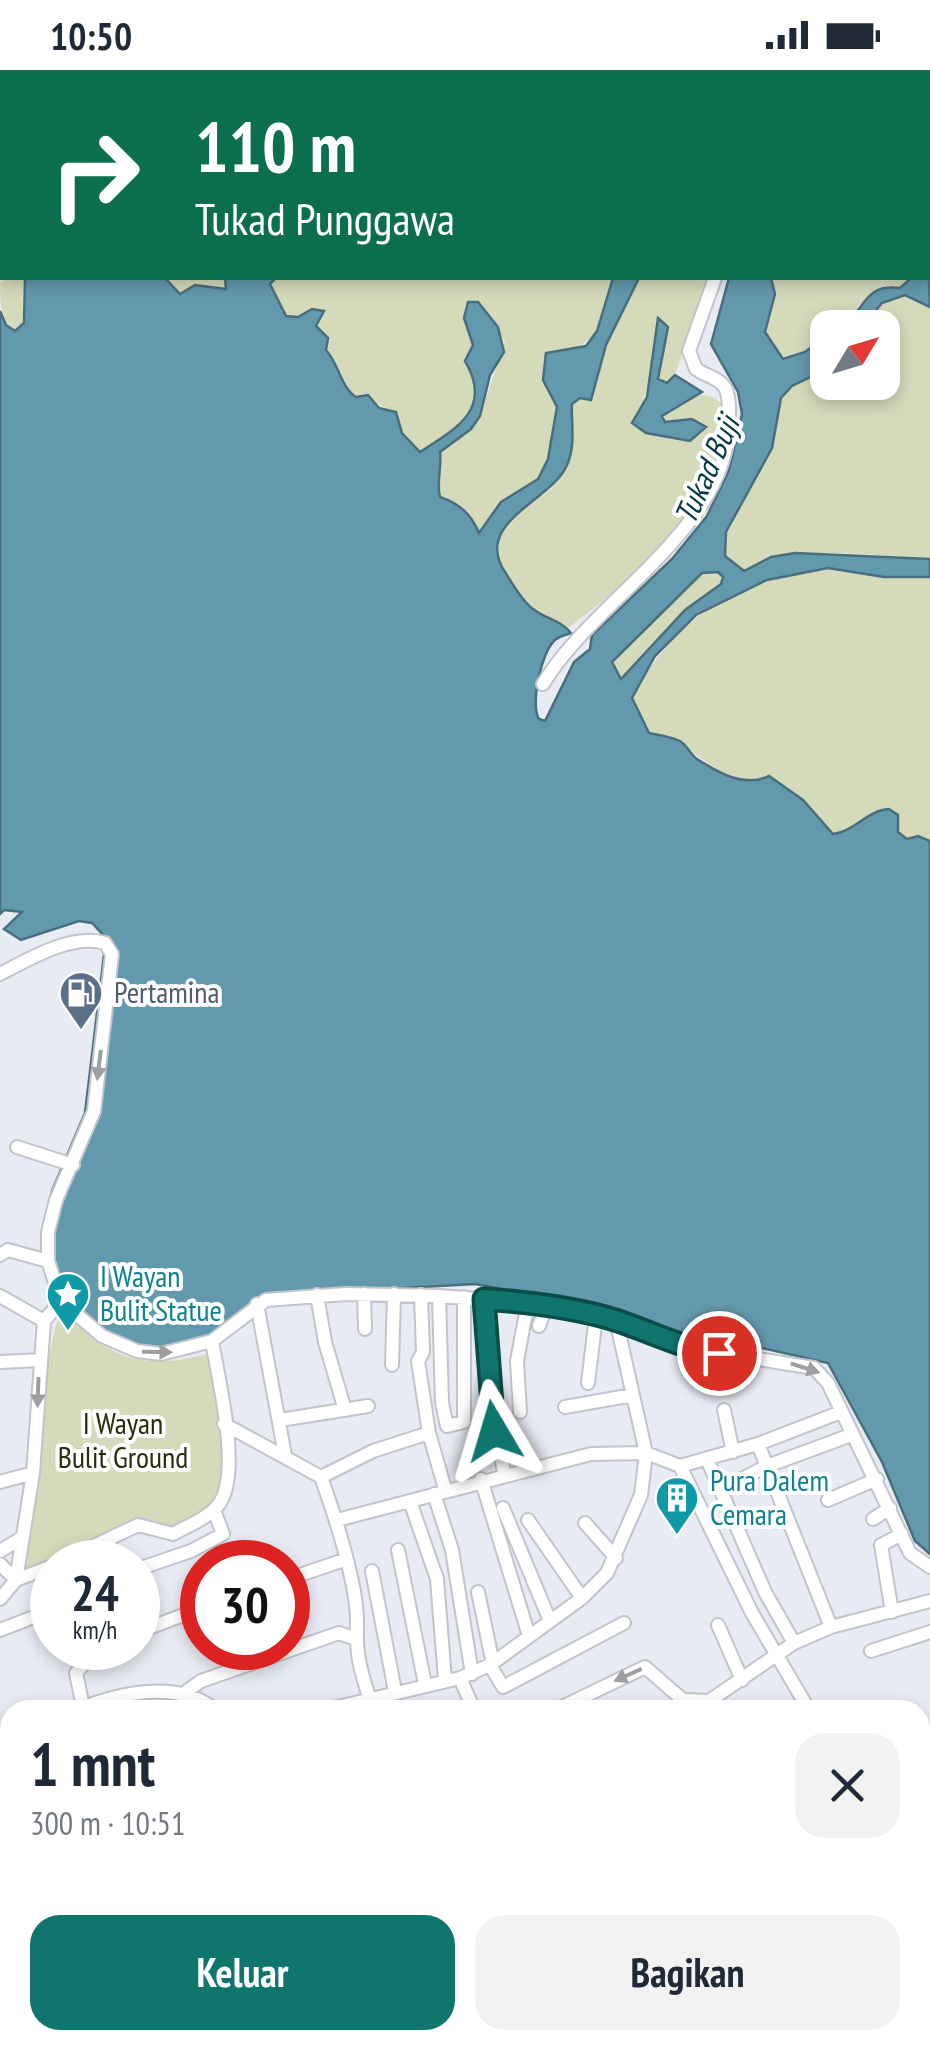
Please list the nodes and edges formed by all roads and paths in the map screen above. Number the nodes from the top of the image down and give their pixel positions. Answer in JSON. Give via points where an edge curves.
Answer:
{"nodes":[{"id":1,"x":714,"y":280,"type":"edge"},
{"id":2,"x":543,"y":684,"type":"dead end"},
{"id":3,"x":0,"y":974,"type":"edge"},
{"id":4,"x":17,"y":1147,"type":"dead end"},
{"id":5,"x":72,"y":1165,"type":"junction"},
{"id":6,"x":0,"y":1255,"type":"edge"},
{"id":7,"x":48,"y":1261,"type":"junction"},
{"id":8,"x":364,"y":1294,"type":"junction"},
{"id":9,"x":394,"y":1294,"type":"junction"},
{"id":10,"x":421,"y":1295,"type":"junction"},
{"id":11,"x":0,"y":1296,"type":"edge"},
{"id":12,"x":317,"y":1296,"type":"junction"},
{"id":13,"x":439,"y":1296,"type":"junction"},
{"id":14,"x":464,"y":1297,"type":"junction"},
{"id":15,"x":484,"y":1299,"type":"junction"},
{"id":16,"x":61,"y":1301,"type":"junction"},
{"id":17,"x":528,"y":1302,"type":"junction"},
{"id":18,"x":257,"y":1304,"type":"junction"},
{"id":19,"x":547,"y":1304,"type":"dead end"},
{"id":20,"x":596,"y":1316,"type":"junction"},
{"id":21,"x":616,"y":1320,"type":"junction"},
{"id":22,"x":44,"y":1321,"type":"junction"},
{"id":23,"x":539,"y":1326,"type":"dead end"},
{"id":24,"x":366,"y":1328,"type":"dead end"},
{"id":25,"x":212,"y":1341,"type":"junction"},
{"id":26,"x":422,"y":1352,"type":"junction"},
{"id":27,"x":440,"y":1352,"type":"junction"},
{"id":28,"x":41,"y":1360,"type":"junction"},
{"id":29,"x":0,"y":1362,"type":"edge"},
{"id":30,"x":392,"y":1365,"type":"dead end"},
{"id":31,"x":588,"y":1384,"type":"dead end"},
{"id":32,"x":633,"y":1395,"type":"junction"},
{"id":33,"x":423,"y":1403,"type":"junction"},
{"id":34,"x":442,"y":1403,"type":"junction"},
{"id":35,"x":368,"y":1406,"type":"dead end"},
{"id":36,"x":565,"y":1407,"type":"dead end"},
{"id":37,"x":345,"y":1410,"type":"junction"},
{"id":38,"x":724,"y":1410,"type":"dead end"},
{"id":39,"x":520,"y":1412,"type":"dead end"},
{"id":40,"x":841,"y":1412,"type":"junction"},
{"id":41,"x":280,"y":1420,"type":"junction"},
{"id":42,"x":224,"y":1424,"type":"junction"},
{"id":43,"x":430,"y":1433,"type":"junction"},
{"id":44,"x":851,"y":1435,"type":"junction"},
{"id":45,"x":758,"y":1444,"type":"junction"},
{"id":46,"x":734,"y":1452,"type":"junction"},
{"id":47,"x":646,"y":1453,"type":"junction"},
{"id":48,"x":285,"y":1455,"type":"junction"},
{"id":49,"x":707,"y":1459,"type":"junction"},
{"id":50,"x":680,"y":1466,"type":"junction"},
{"id":51,"x":767,"y":1466,"type":"junction"},
{"id":52,"x":33,"y":1473,"type":"junction"},
{"id":53,"x":504,"y":1473,"type":"junction"},
{"id":54,"x":321,"y":1477,"type":"junction"},
{"id":55,"x":480,"y":1479,"type":"junction"},
{"id":56,"x":877,"y":1479,"type":"junction"},
{"id":57,"x":0,"y":1482,"type":"edge"},
{"id":58,"x":722,"y":1489,"type":"junction"},
{"id":59,"x":440,"y":1492,"type":"junction"},
{"id":60,"x":828,"y":1500,"type":"dead end"},
{"id":61,"x":411,"y":1504,"type":"junction"},
{"id":62,"x":503,"y":1508,"type":"dead end"},
{"id":63,"x":890,"y":1508,"type":"junction"},
{"id":64,"x":214,"y":1510,"type":"junction"},
{"id":65,"x":873,"y":1519,"type":"dead end"},
{"id":66,"x":336,"y":1520,"type":"junction"},
{"id":67,"x":528,"y":1520,"type":"dead end"},
{"id":68,"x":738,"y":1521,"type":"junction"},
{"id":69,"x":584,"y":1524,"type":"dead end"},
{"id":70,"x":720,"y":1530,"type":"dead end"},
{"id":71,"x":902,"y":1534,"type":"junction"},
{"id":72,"x":20,"y":1538,"type":"junction"},
{"id":73,"x":106,"y":1540,"type":"edge"},
{"id":74,"x":0,"y":1550,"type":"edge"},
{"id":75,"x":398,"y":1550,"type":"dead end"},
{"id":76,"x":616,"y":1558,"type":"junction"},
{"id":77,"x":344,"y":1560,"type":"junction"},
{"id":78,"x":160,"y":1562,"type":"edge"},
{"id":79,"x":0,"y":1564,"type":"edge"},
{"id":80,"x":930,"y":1567,"type":"edge"},
{"id":81,"x":310,"y":1571,"type":"edge"},
{"id":82,"x":372,"y":1571,"type":"dead end"},
{"id":83,"x":30,"y":1575,"type":"edge"},
{"id":84,"x":16,"y":1580,"type":"junction"},
{"id":85,"x":478,"y":1592,"type":"dead end"},
{"id":86,"x":582,"y":1598,"type":"junction"},
{"id":87,"x":0,"y":1600,"type":"edge"},
{"id":88,"x":930,"y":1601,"type":"edge"},
{"id":89,"x":892,"y":1612,"type":"junction"},
{"id":90,"x":30,"y":1618,"type":"edge"},
{"id":91,"x":550,"y":1621,"type":"junction"},
{"id":92,"x":624,"y":1623,"type":"dead end"},
{"id":93,"x":718,"y":1625,"type":"dead end"},
{"id":94,"x":831,"y":1627,"type":"junction"},
{"id":95,"x":0,"y":1630,"type":"edge"},
{"id":96,"x":930,"y":1632,"type":"edge"},
{"id":97,"x":529,"y":1636,"type":"junction"},
{"id":98,"x":353,"y":1638,"type":"junction"},
{"id":99,"x":794,"y":1643,"type":"junction"},
{"id":100,"x":872,"y":1651,"type":"dead end"},
{"id":101,"x":776,"y":1655,"type":"junction"},
{"id":102,"x":492,"y":1665,"type":"junction"},
{"id":103,"x":78,"y":1670,"type":"edge"},
{"id":104,"x":466,"y":1676,"type":"junction"},
{"id":105,"x":445,"y":1680,"type":"junction"},
{"id":106,"x":742,"y":1680,"type":"junction"},
{"id":107,"x":425,"y":1684,"type":"junction"},
{"id":108,"x":394,"y":1691,"type":"junction"},
{"id":109,"x":183,"y":1694,"type":"junction"},
{"id":110,"x":369,"y":1697,"type":"junction"},
{"id":111,"x":79,"y":1700,"type":"edge"},
{"id":112,"x":114,"y":1700,"type":"edge"},
{"id":113,"x":195,"y":1700,"type":"edge"},
{"id":114,"x":359,"y":1700,"type":"edge"},
{"id":115,"x":472,"y":1700,"type":"edge"},
{"id":116,"x":577,"y":1700,"type":"edge"},
{"id":117,"x":688,"y":1700,"type":"edge"},
{"id":118,"x":713,"y":1700,"type":"edge"},
{"id":119,"x":804,"y":1700,"type":"edge"}],
"edges":[{"from":1,"to":2,"type":"street","via":[[689,351],[696,369],[722,382],[728,398],[728,436],[713,478],[675,539],[571,641]]},
{"from":3,"to":5,"type":"street","one_way":true,"via":[[90,940],[105,943],[112,954],[94,1111]]},
{"from":4,"to":5,"type":"street"},
{"from":5,"to":7,"type":"street","via":[[51,1216]]},
{"from":6,"to":7,"type":"street","via":[[8,1250]]},
{"from":7,"to":16,"type":"street"},
{"from":8,"to":9,"type":"street"},
{"from":8,"to":12,"type":"street"},
{"from":8,"to":24,"type":"street"},
{"from":9,"to":10,"type":"street"},
{"from":9,"to":30,"type":"street"},
{"from":10,"to":13,"type":"street"},
{"from":10,"to":26,"type":"street"},
{"from":11,"to":22,"type":"street"},
{"from":12,"to":18,"type":"street"},
{"from":12,"to":37,"type":"street"},
{"from":13,"to":14,"type":"street"},
{"from":13,"to":27,"type":"street"},
{"from":14,"to":15,"type":"street"},
{"from":14,"to":34,"type":"street","via":[[464,1421],[446,1425]]},
{"from":15,"to":17,"type":"street"},
{"from":15,"to":53,"type":"street","via":[[489,1389]]},
{"from":16,"to":22,"type":"street"},
{"from":16,"to":25,"type":"street","one_way":true,"via":[[88,1327],[138,1351],[161,1354]]},
{"from":17,"to":20,"type":"street"},
{"from":17,"to":39,"type":"street","via":[[517,1362]]},
{"from":18,"to":25,"type":"street"},
{"from":18,"to":41,"type":"street"},
{"from":19,"to":23,"type":"street"},
{"from":20,"to":21,"type":"street"},
{"from":20,"to":31,"type":"street"},
{"from":21,"to":32,"type":"street"},
{"from":21,"to":40,"type":"street","one_way":true,"via":[[677,1346],[814,1368]]},
{"from":22,"to":28,"type":"street"},
{"from":25,"to":42,"type":"street"},
{"from":26,"to":27,"type":"street"},
{"from":26,"to":33,"type":"street"},
{"from":27,"to":34,"type":"street"},
{"from":28,"to":29,"type":"street"},
{"from":28,"to":52,"type":"street","one_way":true},
{"from":32,"to":36,"type":"street"},
{"from":32,"to":47,"type":"street"},
{"from":33,"to":34,"type":"street"},
{"from":33,"to":43,"type":"street"},
{"from":35,"to":37,"type":"street"},
{"from":37,"to":41,"type":"street"},
{"from":38,"to":46,"type":"street"},
{"from":40,"to":44,"type":"street"},
{"from":40,"to":45,"type":"street"},
{"from":41,"to":48,"type":"street"},
{"from":42,"to":48,"type":"street"},
{"from":42,"to":64,"type":"street","via":[[226,1482]]},
{"from":43,"to":54,"type":"street"},
{"from":43,"to":59,"type":"street"},
{"from":44,"to":51,"type":"street"},
{"from":44,"to":56,"type":"street"},
{"from":45,"to":46,"type":"street"},
{"from":45,"to":51,"type":"street"},
{"from":46,"to":49,"type":"street"},
{"from":47,"to":50,"type":"street"},
{"from":47,"to":53,"type":"street","via":[[591,1454]]},
{"from":47,"to":76,"type":"street","via":[[641,1495]]},
{"from":48,"to":54,"type":"street"},
{"from":49,"to":50,"type":"street"},
{"from":49,"to":58,"type":"street"},
{"from":50,"to":101,"type":"street"},
{"from":51,"to":58,"type":"street"},
{"from":51,"to":94,"type":"street"},
{"from":52,"to":57,"type":"street"},
{"from":52,"to":72,"type":"street"},
{"from":53,"to":55,"type":"street"},
{"from":54,"to":66,"type":"street"},
{"from":55,"to":59,"type":"street"},
{"from":55,"to":97,"type":"street"},
{"from":56,"to":60,"type":"street"},
{"from":56,"to":63,"type":"street"},
{"from":58,"to":68,"type":"street"},
{"from":59,"to":61,"type":"street"},
{"from":59,"to":104,"type":"street"},
{"from":61,"to":66,"type":"street"},
{"from":61,"to":105,"type":"street","via":[[437,1580]]},
{"from":62,"to":91,"type":"street"},
{"from":63,"to":65,"type":"street"},
{"from":63,"to":71,"type":"street"},
{"from":64,"to":73,"type":"street","via":[[173,1534],[138,1525]]},
{"from":64,"to":78,"type":"street","via":[[223,1534]]},
{"from":66,"to":77,"type":"street"},
{"from":67,"to":86,"type":"street"},
{"from":68,"to":70,"type":"street"},
{"from":68,"to":99,"type":"street"},
{"from":69,"to":76,"type":"street"},
{"from":71,"to":80,"type":"street","via":[[912,1555]]},
{"from":71,"to":89,"type":"street","via":[[881,1545]]},
{"from":72,"to":74,"type":"street"},
{"from":72,"to":84,"type":"street"},
{"from":75,"to":107,"type":"street"},
{"from":76,"to":86,"type":"street"},
{"from":77,"to":81,"type":"street"},
{"from":77,"to":98,"type":"street","via":[[357,1621]]},
{"from":79,"to":84,"type":"street"},
{"from":82,"to":108,"type":"street"},
{"from":83,"to":84,"type":"street"},
{"from":84,"to":87,"type":"street"},
{"from":85,"to":102,"type":"street"},
{"from":86,"to":91,"type":"street"},
{"from":88,"to":89,"type":"street"},
{"from":89,"to":94,"type":"street"},
{"from":90,"to":95,"type":"street"},
{"from":91,"to":97,"type":"street"},
{"from":92,"to":102,"type":"street","via":[[504,1687]]},
{"from":93,"to":106,"type":"street"},
{"from":94,"to":99,"type":"street"},
{"from":96,"to":100,"type":"street"},
{"from":97,"to":102,"type":"street"},
{"from":98,"to":109,"type":"street","via":[[339,1633],[202,1681]]},
{"from":98,"to":110,"type":"street"},
{"from":99,"to":101,"type":"street"},
{"from":101,"to":106,"type":"street"},
{"from":101,"to":119,"type":"street"},
{"from":102,"to":104,"type":"street"},
{"from":103,"to":111,"type":"street"},
{"from":104,"to":105,"type":"street"},
{"from":104,"to":115,"type":"street"},
{"from":105,"to":107,"type":"street"},
{"from":106,"to":118,"type":"street","one_way":true},
{"from":107,"to":108,"type":"street"},
{"from":108,"to":110,"type":"street"},
{"from":109,"to":112,"type":"street"},
{"from":109,"to":113,"type":"street"},
{"from":110,"to":114,"type":"street"},
{"from":117,"to":116,"type":"street","one_way":true,"via":[[645,1667]]}]}
